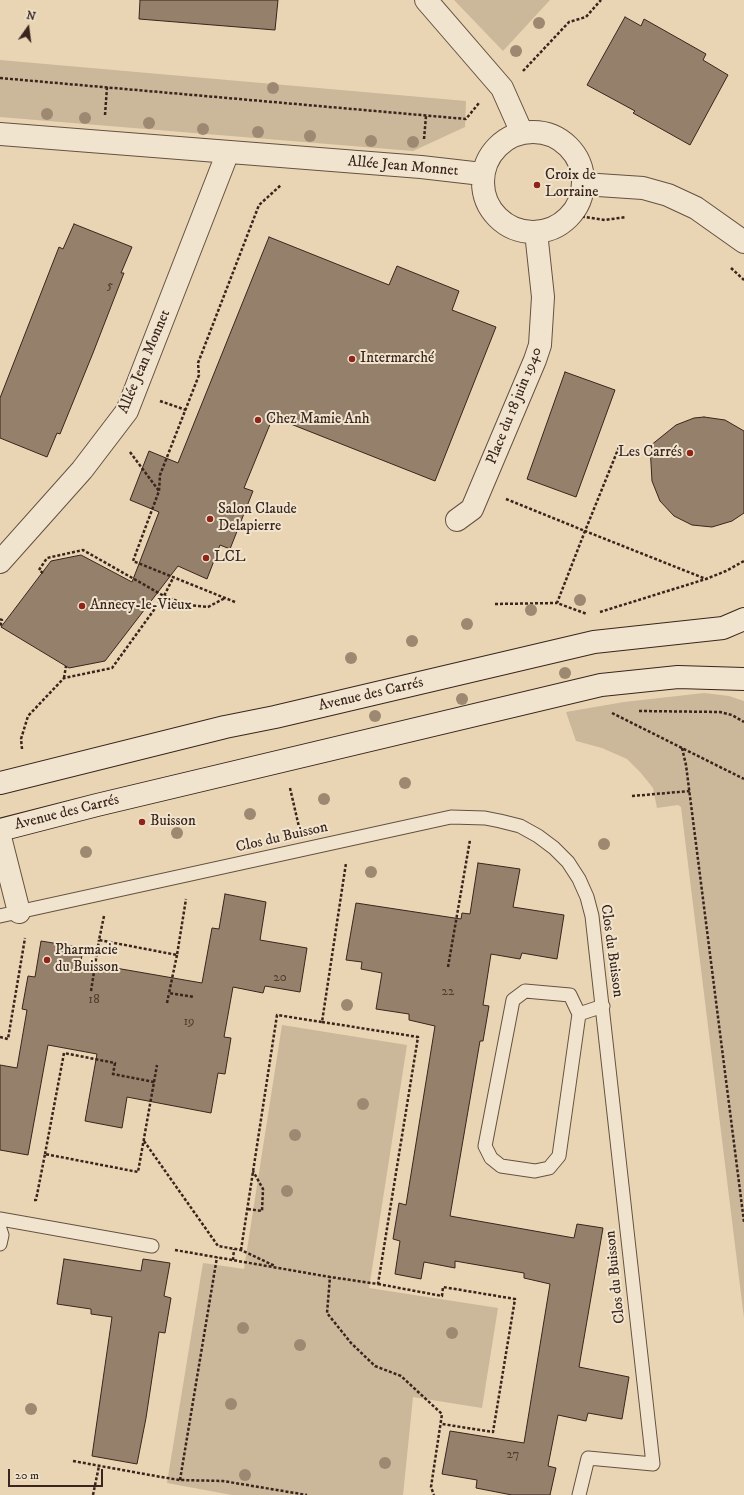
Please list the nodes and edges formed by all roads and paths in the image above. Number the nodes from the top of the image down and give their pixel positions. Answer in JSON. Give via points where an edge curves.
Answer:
{"nodes":[{"id":1,"x":426,"y":0,"type":"edge"},
{"id":2,"x":601,"y":0,"type":"edge"},
{"id":3,"x":0,"y":78,"type":"edge"},
{"id":4,"x":502,"y":88,"type":"junction"},
{"id":5,"x":522,"y":133,"type":"junction"},
{"id":6,"x":0,"y":134,"type":"edge"},
{"id":7,"x":228,"y":152,"type":"junction"},
{"id":8,"x":309,"y":158,"type":"junction"},
{"id":9,"x":482,"y":174,"type":"junction"},
{"id":10,"x":583,"y":184,"type":"junction"},
{"id":11,"x":572,"y":215,"type":"junction"},
{"id":12,"x":630,"y":217,"type":"dead end"},
{"id":13,"x":536,"y":232,"type":"junction"},
{"id":14,"x":744,"y":242,"type":"edge"},
{"id":15,"x":728,"y":266,"type":"dead end"},
{"id":16,"x":744,"y":280,"type":"edge"},
{"id":17,"x":619,"y":446,"type":"dead end"},
{"id":18,"x":142,"y":469,"type":"dead end"},
{"id":19,"x":481,"y":489,"type":"junction"},
{"id":20,"x":159,"y":491,"type":"junction"},
{"id":21,"x":457,"y":520,"type":"dead end"},
{"id":22,"x":585,"y":531,"type":"junction"},
{"id":23,"x":0,"y":562,"type":"edge"},
{"id":24,"x":43,"y":573,"type":"dead end"},
{"id":25,"x":174,"y":578,"type":"junction"},
{"id":26,"x":706,"y":579,"type":"dead end"},
{"id":27,"x":164,"y":596,"type":"junction"},
{"id":28,"x":225,"y":598,"type":"junction"},
{"id":29,"x":235,"y":602,"type":"dead end"},
{"id":30,"x":557,"y":603,"type":"junction"},
{"id":31,"x":494,"y":604,"type":"dead end"},
{"id":32,"x":590,"y":615,"type":"dead end"},
{"id":33,"x":0,"y":619,"type":"edge"},
{"id":34,"x":744,"y":619,"type":"edge"},
{"id":35,"x":0,"y":627,"type":"edge"},
{"id":36,"x":66,"y":666,"type":"dead end"},
{"id":37,"x":64,"y":678,"type":"junction"},
{"id":38,"x":744,"y":679,"type":"edge"},
{"id":39,"x":634,"y":711,"type":"dead end"},
{"id":40,"x":618,"y":712,"type":"dead end"},
{"id":41,"x":744,"y":722,"type":"edge"},
{"id":42,"x":682,"y":748,"type":"junction"},
{"id":43,"x":25,"y":777,"type":"junction"},
{"id":44,"x":744,"y":778,"type":"edge"},
{"id":45,"x":0,"y":784,"type":"edge"},
{"id":46,"x":290,"y":788,"type":"dead end"},
{"id":47,"x":690,"y":792,"type":"junction"},
{"id":48,"x":632,"y":796,"type":"dead end"},
{"id":49,"x":474,"y":818,"type":"junction"},
{"id":50,"x":298,"y":825,"type":"dead end"},
{"id":51,"x":0,"y":830,"type":"edge"},
{"id":52,"x":0,"y":837,"type":"edge"},
{"id":53,"x":349,"y":839,"type":"junction"},
{"id":54,"x":190,"y":875,"type":"junction"},
{"id":55,"x":108,"y":893,"type":"junction"},
{"id":56,"x":16,"y":913,"type":"edge"},
{"id":57,"x":99,"y":940,"type":"junction"},
{"id":58,"x":177,"y":956,"type":"junction"},
{"id":59,"x":448,"y":966,"type":"dead end"},
{"id":60,"x":91,"y":991,"type":"dead end"},
{"id":61,"x":169,"y":993,"type":"junction"},
{"id":62,"x":194,"y":997,"type":"dead end"},
{"id":63,"x":167,"y":1003,"type":"dead end"},
{"id":64,"x":603,"y":1006,"type":"junction"},
{"id":65,"x":579,"y":1014,"type":"junction"},
{"id":66,"x":322,"y":1022,"type":"junction"},
{"id":67,"x":0,"y":1038,"type":"edge"},
{"id":68,"x":80,"y":1051,"type":"dead end"},
{"id":69,"x":79,"y":1056,"type":"junction"},
{"id":70,"x":157,"y":1065,"type":"dead end"},
{"id":71,"x":154,"y":1082,"type":"junction"},
{"id":72,"x":143,"y":1141,"type":"junction"},
{"id":73,"x":45,"y":1154,"type":"junction"},
{"id":74,"x":253,"y":1171,"type":"junction"},
{"id":75,"x":36,"y":1200,"type":"dead end"},
{"id":76,"x":248,"y":1209,"type":"junction"},
{"id":77,"x":0,"y":1219,"type":"edge"},
{"id":78,"x":744,"y":1222,"type":"edge"},
{"id":79,"x":0,"y":1229,"type":"edge"},
{"id":80,"x":0,"y":1244,"type":"edge"},
{"id":81,"x":152,"y":1246,"type":"joint"},
{"id":82,"x":234,"y":1249,"type":"junction"},
{"id":83,"x":241,"y":1250,"type":"junction"},
{"id":84,"x":217,"y":1257,"type":"junction"},
{"id":85,"x":233,"y":1260,"type":"junction"},
{"id":86,"x":279,"y":1268,"type":"junction"},
{"id":87,"x":330,"y":1276,"type":"junction"},
{"id":88,"x":378,"y":1284,"type":"junction"},
{"id":89,"x":442,"y":1424,"type":"junction"},
{"id":90,"x":73,"y":1461,"type":"dead end"},
{"id":91,"x":99,"y":1466,"type":"junction"},
{"id":92,"x":180,"y":1480,"type":"junction"},
{"id":93,"x":94,"y":1495,"type":"edge"},
{"id":94,"x":307,"y":1495,"type":"edge"},
{"id":95,"x":434,"y":1495,"type":"edge"},
{"id":96,"x":579,"y":1495,"type":"edge"}],
"edges":[{"from":1,"to":4,"type":"street"},
{"from":2,"to":4,"type":"path","via":[[586,17],[569,22],[527,68]]},
{"from":3,"to":4,"type":"path","via":[[466,119],[482,99]]},
{"from":4,"to":5,"type":"street"},
{"from":5,"to":9,"type":"street","via":[[508,138],[496,147],[487,160]]},
{"from":5,"to":10,"type":"street","via":[[548,134],[570,148],[578,159]]},
{"from":6,"to":7,"type":"street","name":"Allée Jean Monnet"},
{"from":7,"to":8,"type":"street","name":"Allée Jean Monnet"},
{"from":7,"to":23,"type":"street","name":"Allée Jean Monnet","via":[[127,410],[82,470]]},
{"from":8,"to":9,"type":"street","name":"Allée Jean Monnet"},
{"from":8,"to":20,"type":"path","via":[[259,205],[198,363],[199,375],[160,475]]},
{"from":9,"to":13,"type":"street","via":[[482,189],[487,204],[495,216],[507,226],[521,231]]},
{"from":10,"to":11,"type":"street","via":[[580,200]]},
{"from":10,"to":14,"type":"street","via":[[643,188],[668,195],[696,208]]},
{"from":11,"to":12,"type":"path","via":[[605,220]]},
{"from":11,"to":13,"type":"street","via":[[562,224]]},
{"from":13,"to":19,"type":"street","name":"Place du 18 juin 1940","via":[[543,297],[540,345]]},
{"from":15,"to":16,"type":"path"},
{"from":17,"to":22,"type":"path"},
{"from":18,"to":20,"type":"path"},
{"from":19,"to":21,"type":"street","name":"Place du 18 juin 1940","via":[[472,509]]},
{"from":19,"to":22,"type":"path"},
{"from":20,"to":25,"type":"path","via":[[133,561]]},
{"from":22,"to":26,"type":"path"},
{"from":22,"to":30,"type":"path"},
{"from":24,"to":27,"type":"path","via":[[39,570],[47,558],[83,550]]},
{"from":25,"to":27,"type":"path"},
{"from":25,"to":28,"type":"path"},
{"from":27,"to":28,"type":"path","via":[[188,605],[208,607]]},
{"from":27,"to":37,"type":"path","via":[[112,668]]},
{"from":28,"to":29,"type":"path"},
{"from":30,"to":31,"type":"path"},
{"from":30,"to":32,"type":"path"},
{"from":33,"to":35,"type":"path"},
{"from":34,"to":43,"type":"street","name":"Avenue des Carrés","via":[[723,628],[594,642],[282,716],[225,727]]},
{"from":36,"to":37,"type":"path"},
{"from":37,"to":43,"type":"path","via":[[28,716],[21,739]]},
{"from":38,"to":51,"type":"street","name":"Avenue des Carrés","via":[[678,677],[601,685]]},
{"from":39,"to":41,"type":"path","via":[[720,712]]},
{"from":40,"to":42,"type":"path","via":[[610,712]]},
{"from":42,"to":44,"type":"path"},
{"from":42,"to":47,"type":"path"},
{"from":43,"to":45,"type":"street","name":"Avenue des Carrés"},
{"from":46,"to":50,"type":"path"},
{"from":47,"to":48,"type":"path"},
{"from":47,"to":78,"type":"path"},
{"from":49,"to":53,"type":"lane","name":"Clos du Buisson","via":[[430,821]]},
{"from":49,"to":59,"type":"path"},
{"from":49,"to":64,"type":"lane","name":"Clos du Buisson","via":[[500,820],[520,826],[538,836],[568,862],[581,885],[592,916]]},
{"from":52,"to":56,"type":"street","name":"Avenue des Carrés"},
{"from":53,"to":54,"type":"lane","name":"Clos du Buisson"},
{"from":53,"to":66,"type":"path"},
{"from":54,"to":55,"type":"lane","name":"Clos du Buisson"},
{"from":54,"to":58,"type":"path"},
{"from":55,"to":56,"type":"lane","name":"Clos du Buisson"},
{"from":55,"to":57,"type":"path"},
{"from":56,"to":67,"type":"path","via":[[8,1039]]},
{"from":57,"to":58,"type":"path"},
{"from":57,"to":60,"type":"path"},
{"from":58,"to":61,"type":"path"},
{"from":61,"to":62,"type":"path"},
{"from":61,"to":63,"type":"path"},
{"from":64,"to":65,"type":"lane"},
{"from":64,"to":96,"type":"lane","name":"Clos du Buisson","via":[[653,1464],[588,1458]]},
{"from":65,"to":65,"type":"lane","via":[[558,1156],[550,1168],[535,1171],[500,1166],[491,1158],[485,1146],[513,1000],[525,991],[570,995]]},
{"from":66,"to":74,"type":"path","via":[[276,1015]]},
{"from":66,"to":88,"type":"path","via":[[418,1037]]},
{"from":68,"to":69,"type":"path"},
{"from":69,"to":71,"type":"path","via":[[115,1063],[113,1074]]},
{"from":69,"to":73,"type":"path","via":[[64,1053]]},
{"from":70,"to":71,"type":"path"},
{"from":71,"to":72,"type":"path"},
{"from":72,"to":73,"type":"path","via":[[138,1172]]},
{"from":72,"to":82,"type":"path","via":[[218,1246]]},
{"from":73,"to":75,"type":"path"},
{"from":74,"to":76,"type":"path"},
{"from":74,"to":76,"type":"path","via":[[262,1189],[262,1211]]},
{"from":76,"to":83,"type":"path"},
{"from":77,"to":81,"type":"lane"},
{"from":79,"to":80,"type":"lane"},
{"from":81,"to":84,"type":"path"},
{"from":82,"to":83,"type":"path"},
{"from":82,"to":85,"type":"path"},
{"from":83,"to":86,"type":"path"},
{"from":84,"to":85,"type":"path"},
{"from":84,"to":92,"type":"path"},
{"from":85,"to":86,"type":"path"},
{"from":86,"to":87,"type":"path"},
{"from":87,"to":88,"type":"path"},
{"from":87,"to":89,"type":"path","via":[[327,1313],[351,1343],[375,1366],[401,1376],[442,1414]]},
{"from":88,"to":89,"type":"path","via":[[442,1296],[443,1287],[515,1299],[493,1432]]},
{"from":89,"to":95,"type":"path","via":[[431,1487]]},
{"from":90,"to":91,"type":"path"},
{"from":91,"to":92,"type":"path"},
{"from":91,"to":93,"type":"path"},
{"from":92,"to":94,"type":"path","via":[[223,1481]]}]}
